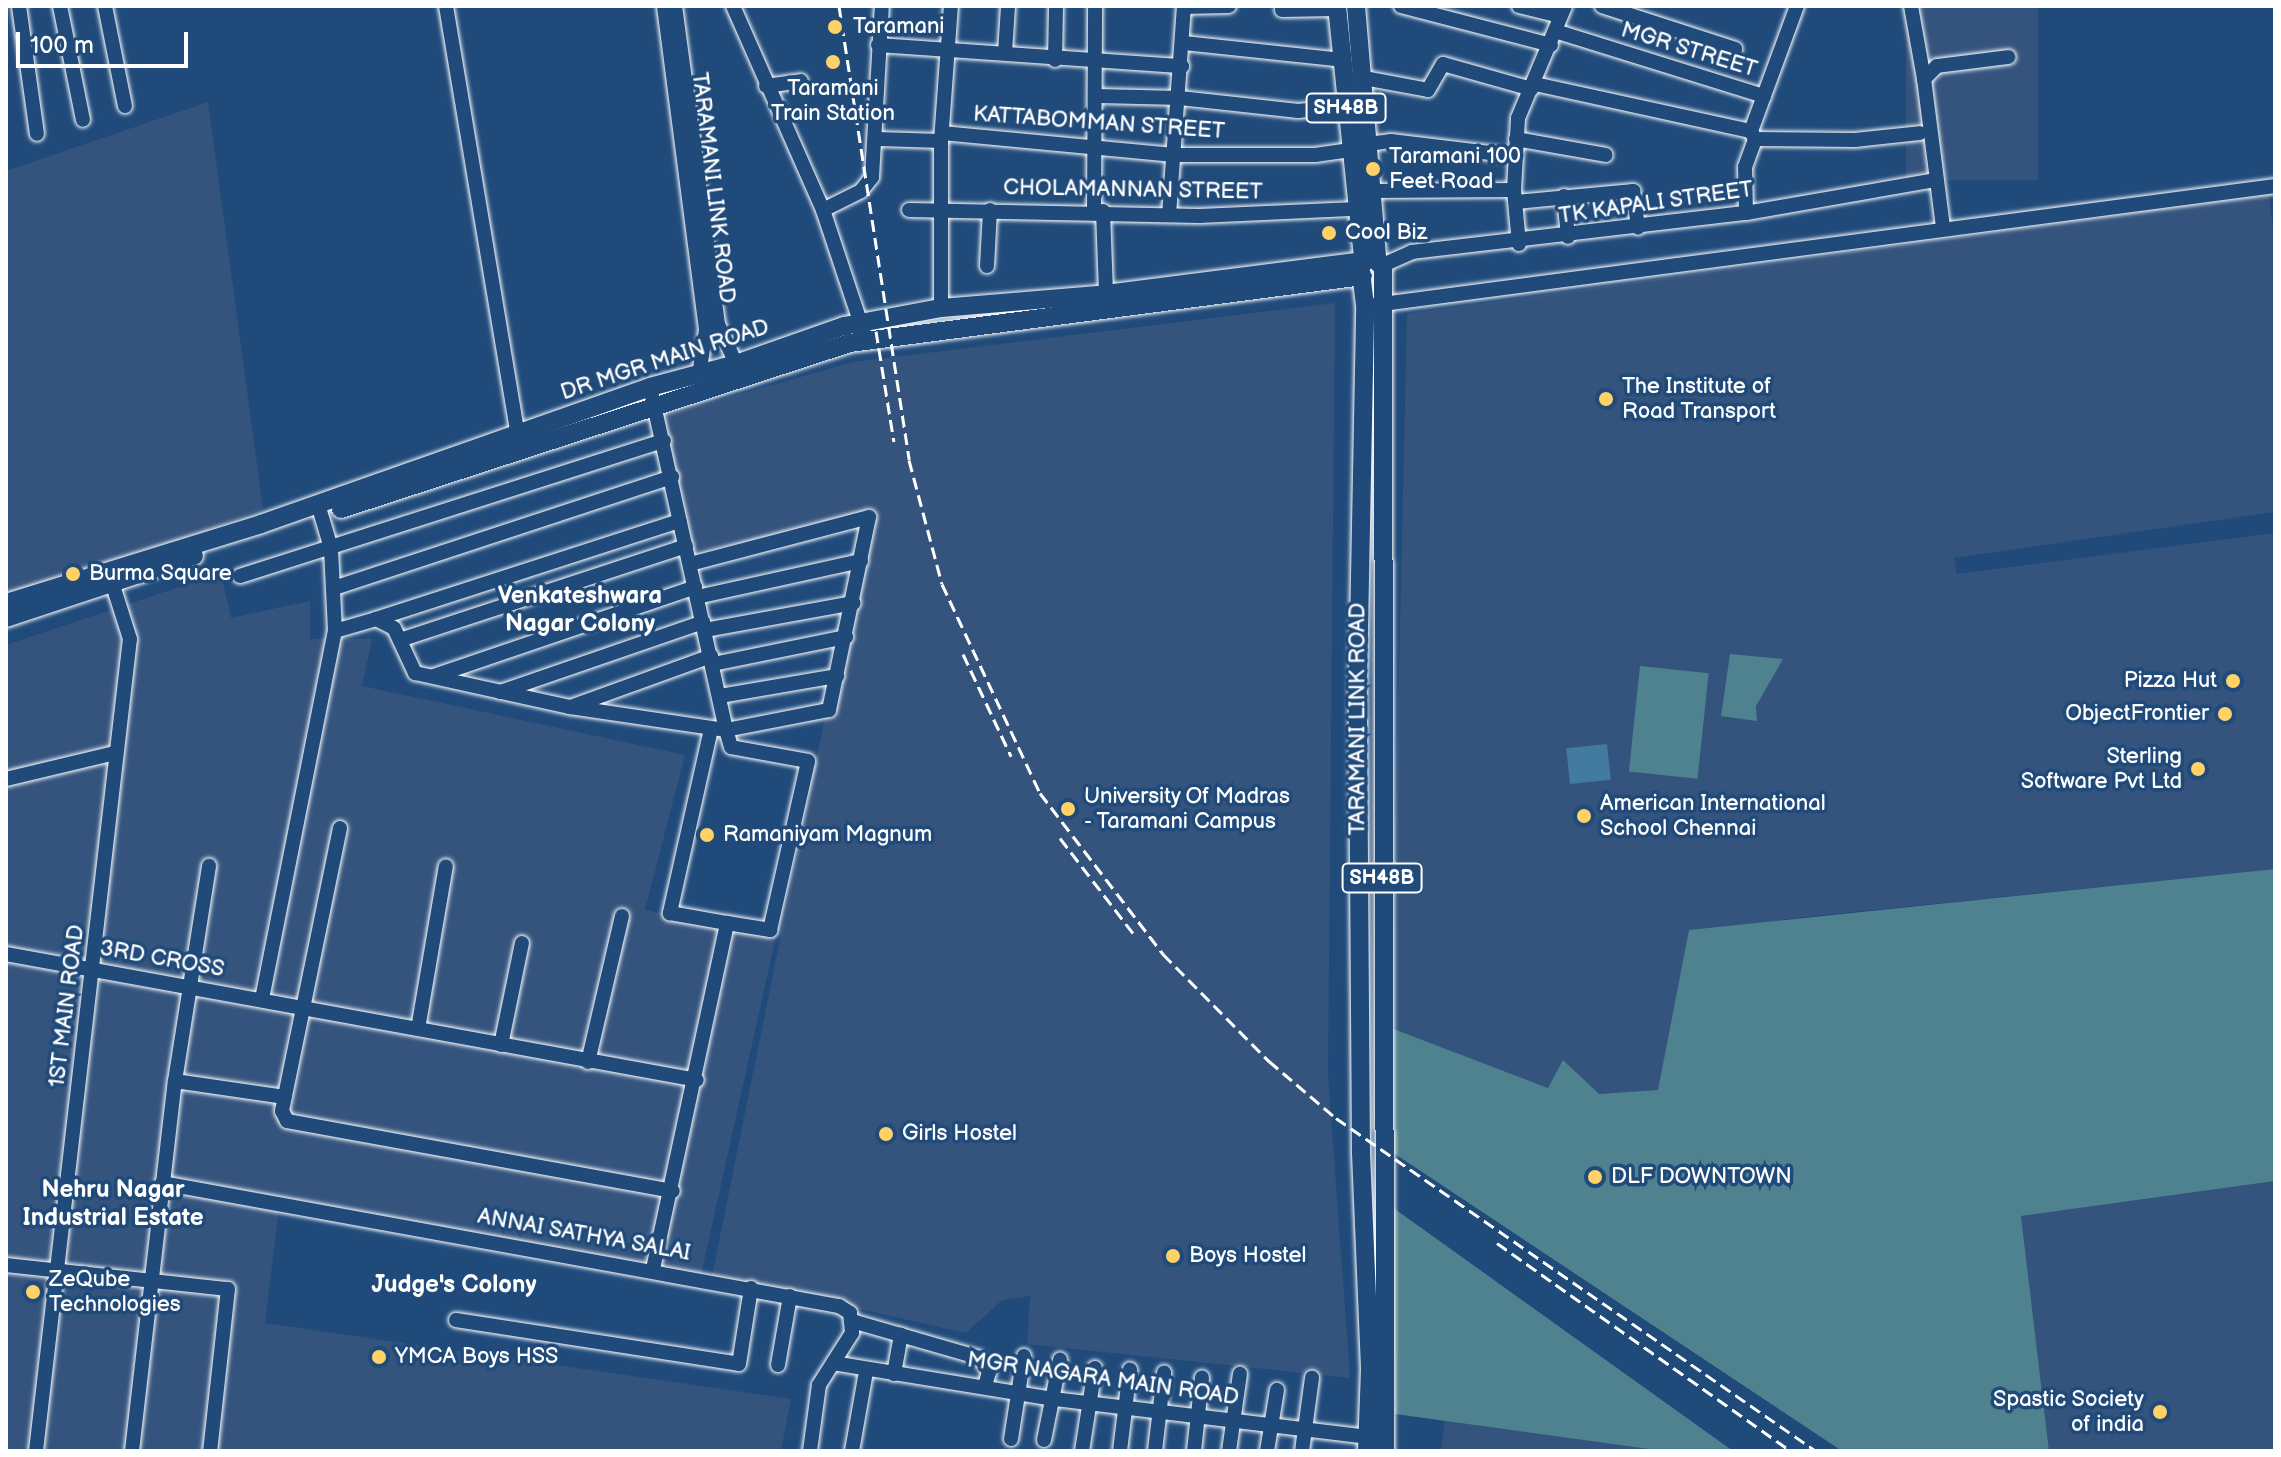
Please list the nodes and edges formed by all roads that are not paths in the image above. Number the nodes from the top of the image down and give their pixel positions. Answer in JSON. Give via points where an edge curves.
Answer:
{"nodes":[{"id":1,"x":19,"y":6,"type":"edge"},
{"id":2,"x":60,"y":6,"type":"edge"},
{"id":3,"x":105,"y":6,"type":"edge"},
{"id":4,"x":446,"y":6,"type":"edge"},
{"id":5,"x":664,"y":6,"type":"edge"},
{"id":6,"x":675,"y":6,"type":"edge"},
{"id":7,"x":733,"y":6,"type":"edge"},
{"id":8,"x":882,"y":6,"type":"edge"},
{"id":9,"x":951,"y":6,"type":"edge"},
{"id":10,"x":1008,"y":6,"type":"edge"},
{"id":11,"x":1056,"y":6,"type":"edge"},
{"id":12,"x":1095,"y":6,"type":"edge"},
{"id":13,"x":1184,"y":6,"type":"edge"},
{"id":14,"x":1229,"y":6,"type":"edge"},
{"id":15,"x":1401,"y":6,"type":"edge"},
{"id":16,"x":1519,"y":6,"type":"edge"},
{"id":17,"x":1602,"y":6,"type":"edge"},
{"id":18,"x":1797,"y":6,"type":"edge"},
{"id":19,"x":1911,"y":6,"type":"edge"},
{"id":20,"x":1337,"y":8,"type":"edge"},
{"id":21,"x":1282,"y":10,"type":"dead end"},
{"id":22,"x":1360,"y":11,"type":"edge"},
{"id":23,"x":1631,"y":11,"type":"edge"},
{"id":24,"x":1558,"y":25,"type":"edge"},
{"id":25,"x":1184,"y":43,"type":"junction"},
{"id":26,"x":878,"y":45,"type":"junction"},
{"id":27,"x":949,"y":48,"type":"junction"},
{"id":28,"x":1735,"y":49,"type":"dead end"},
{"id":29,"x":1005,"y":53,"type":"junction"},
{"id":30,"x":2008,"y":57,"type":"dead end"},
{"id":31,"x":1055,"y":60,"type":"junction"},
{"id":32,"x":1342,"y":60,"type":"junction"},
{"id":33,"x":1099,"y":63,"type":"junction"},
{"id":34,"x":1182,"y":66,"type":"junction"},
{"id":35,"x":1364,"y":78,"type":"junction"},
{"id":36,"x":1924,"y":79,"type":"junction"},
{"id":37,"x":801,"y":81,"type":"dead end"},
{"id":38,"x":766,"y":86,"type":"junction"},
{"id":39,"x":1534,"y":87,"type":"junction"},
{"id":40,"x":1098,"y":96,"type":"junction"},
{"id":41,"x":1764,"y":96,"type":"junction"},
{"id":42,"x":1180,"y":98,"type":"junction"},
{"id":43,"x":125,"y":106,"type":"dead end"},
{"id":44,"x":1346,"y":106,"type":"junction"},
{"id":45,"x":83,"y":120,"type":"dead end"},
{"id":46,"x":1920,"y":133,"type":"dead end"},
{"id":47,"x":37,"y":134,"type":"dead end"},
{"id":48,"x":1753,"y":135,"type":"junction"},
{"id":49,"x":942,"y":137,"type":"junction"},
{"id":50,"x":878,"y":139,"type":"junction"},
{"id":51,"x":1516,"y":139,"type":"junction"},
{"id":52,"x":1369,"y":144,"type":"junction"},
{"id":53,"x":1096,"y":149,"type":"junction"},
{"id":54,"x":1349,"y":150,"type":"junction"},
{"id":55,"x":1174,"y":155,"type":"junction"},
{"id":56,"x":1606,"y":155,"type":"dead end"},
{"id":57,"x":1515,"y":156,"type":"junction"},
{"id":58,"x":1936,"y":180,"type":"junction"},
{"id":59,"x":2275,"y":186,"type":"edge"},
{"id":60,"x":1374,"y":191,"type":"junction"},
{"id":61,"x":1515,"y":196,"type":"junction"},
{"id":62,"x":1564,"y":196,"type":"junction"},
{"id":63,"x":939,"y":209,"type":"junction"},
{"id":64,"x":1356,"y":209,"type":"junction"},
{"id":65,"x":823,"y":210,"type":"junction"},
{"id":66,"x":909,"y":210,"type":"dead end"},
{"id":67,"x":990,"y":210,"type":"junction"},
{"id":68,"x":1099,"y":212,"type":"junction"},
{"id":69,"x":1746,"y":213,"type":"junction"},
{"id":70,"x":1169,"y":215,"type":"junction"},
{"id":71,"x":1943,"y":227,"type":"junction"},
{"id":72,"x":1638,"y":228,"type":"junction"},
{"id":73,"x":1568,"y":237,"type":"junction"},
{"id":74,"x":1519,"y":244,"type":"junction"},
{"id":75,"x":987,"y":266,"type":"dead end"},
{"id":76,"x":1370,"y":267,"type":"junction"},
{"id":77,"x":1106,"y":294,"type":"junction"},
{"id":78,"x":1374,"y":305,"type":"junction"},
{"id":79,"x":941,"y":308,"type":"junction"},
{"id":80,"x":864,"y":332,"type":"junction"},
{"id":81,"x":736,"y":364,"type":"junction"},
{"id":82,"x":699,"y":375,"type":"junction"},
{"id":83,"x":650,"y":387,"type":"junction"},
{"id":84,"x":656,"y":405,"type":"junction"},
{"id":85,"x":518,"y":434,"type":"junction"},
{"id":86,"x":664,"y":441,"type":"junction"},
{"id":87,"x":672,"y":477,"type":"junction"},
{"id":88,"x":319,"y":510,"type":"junction"},
{"id":89,"x":680,"y":521,"type":"junction"},
{"id":90,"x":686,"y":546,"type":"junction"},
{"id":91,"x":331,"y":548,"type":"junction"},
{"id":92,"x":861,"y":561,"type":"junction"},
{"id":93,"x":690,"y":564,"type":"junction"},
{"id":94,"x":110,"y":575,"type":"junction"},
{"id":95,"x":240,"y":576,"type":"dead end"},
{"id":96,"x":334,"y":588,"type":"junction"},
{"id":97,"x":696,"y":592,"type":"junction"},
{"id":98,"x":6,"y":603,"type":"edge"},
{"id":99,"x":854,"y":603,"type":"junction"},
{"id":100,"x":6,"y":618,"type":"edge"},
{"id":101,"x":376,"y":619,"type":"junction"},
{"id":102,"x":704,"y":626,"type":"junction"},
{"id":103,"x":335,"y":631,"type":"junction"},
{"id":104,"x":846,"y":637,"type":"junction"},
{"id":105,"x":400,"y":640,"type":"junction"},
{"id":106,"x":712,"y":660,"type":"junction"},
{"id":107,"x":837,"y":676,"type":"junction"},
{"id":108,"x":432,"y":677,"type":"junction"},
{"id":109,"x":500,"y":692,"type":"junction"},
{"id":110,"x":720,"y":696,"type":"junction"},
{"id":111,"x":570,"y":707,"type":"junction"},
{"id":112,"x":719,"y":729,"type":"junction"},
{"id":113,"x":115,"y":753,"type":"junction"},
{"id":114,"x":7,"y":783,"type":"edge"},
{"id":115,"x":340,"y":828,"type":"dead end"},
{"id":116,"x":209,"y":866,"type":"dead end"},
{"id":117,"x":446,"y":866,"type":"dead end"},
{"id":118,"x":622,"y":916,"type":"dead end"},
{"id":119,"x":727,"y":923,"type":"junction"},
{"id":120,"x":522,"y":943,"type":"dead end"},
{"id":121,"x":6,"y":954,"type":"edge"},
{"id":122,"x":94,"y":969,"type":"junction"},
{"id":123,"x":188,"y":987,"type":"junction"},
{"id":124,"x":262,"y":999,"type":"junction"},
{"id":125,"x":303,"y":1008,"type":"junction"},
{"id":126,"x":418,"y":1029,"type":"junction"},
{"id":127,"x":501,"y":1045,"type":"junction"},
{"id":128,"x":588,"y":1062,"type":"junction"},
{"id":129,"x":697,"y":1080,"type":"junction"},
{"id":130,"x":175,"y":1081,"type":"junction"},
{"id":131,"x":285,"y":1097,"type":"junction"},
{"id":132,"x":162,"y":1183,"type":"junction"},
{"id":133,"x":673,"y":1191,"type":"junction"},
{"id":134,"x":6,"y":1265,"type":"edge"},
{"id":135,"x":653,"y":1269,"type":"junction"},
{"id":136,"x":57,"y":1270,"type":"junction"},
{"id":137,"x":151,"y":1282,"type":"junction"},
{"id":138,"x":751,"y":1288,"type":"junction"},
{"id":139,"x":790,"y":1296,"type":"junction"},
{"id":140,"x":456,"y":1320,"type":"dead end"},
{"id":141,"x":852,"y":1321,"type":"junction"},
{"id":142,"x":901,"y":1335,"type":"junction"},
{"id":143,"x":1024,"y":1356,"type":"dead end"},
{"id":144,"x":1060,"y":1360,"type":"dead end"},
{"id":145,"x":833,"y":1363,"type":"junction"},
{"id":146,"x":778,"y":1365,"type":"dead end"},
{"id":147,"x":1095,"y":1368,"type":"dead end"},
{"id":148,"x":1130,"y":1370,"type":"dead end"},
{"id":149,"x":866,"y":1372,"type":"junction"},
{"id":150,"x":1164,"y":1373,"type":"dead end"},
{"id":151,"x":894,"y":1374,"type":"junction"},
{"id":152,"x":1240,"y":1374,"type":"dead end"},
{"id":153,"x":1202,"y":1377,"type":"dead end"},
{"id":154,"x":1312,"y":1378,"type":"dead end"},
{"id":155,"x":985,"y":1386,"type":"junction"},
{"id":156,"x":1277,"y":1390,"type":"dead end"},
{"id":157,"x":1018,"y":1392,"type":"junction"},
{"id":158,"x":1054,"y":1399,"type":"junction"},
{"id":159,"x":1089,"y":1403,"type":"junction"},
{"id":160,"x":1124,"y":1407,"type":"junction"},
{"id":161,"x":1160,"y":1411,"type":"junction"},
{"id":162,"x":1199,"y":1415,"type":"junction"},
{"id":163,"x":1234,"y":1419,"type":"junction"},
{"id":164,"x":1271,"y":1424,"type":"junction"},
{"id":165,"x":1305,"y":1428,"type":"junction"},
{"id":166,"x":1011,"y":1439,"type":"dead end"},
{"id":167,"x":1044,"y":1440,"type":"dead end"},
{"id":168,"x":1368,"y":1444,"type":"edge"},
{"id":169,"x":36,"y":1451,"type":"edge"},
{"id":170,"x":132,"y":1451,"type":"edge"},
{"id":171,"x":210,"y":1451,"type":"edge"},
{"id":172,"x":810,"y":1451,"type":"edge"},
{"id":173,"x":852,"y":1451,"type":"edge"},
{"id":174,"x":1082,"y":1451,"type":"edge"},
{"id":175,"x":1120,"y":1451,"type":"edge"},
{"id":176,"x":1155,"y":1451,"type":"edge"},
{"id":177,"x":1194,"y":1451,"type":"edge"},
{"id":178,"x":1229,"y":1451,"type":"edge"},
{"id":179,"x":1267,"y":1451,"type":"edge"},
{"id":180,"x":1302,"y":1451,"type":"edge"},
{"id":181,"x":1385,"y":1451,"type":"edge"}],
"edges":[{"from":1,"to":47,"type":"street"},
{"from":2,"to":45,"type":"street"},
{"from":3,"to":43,"type":"street"},
{"from":4,"to":85,"type":"street"},
{"from":5,"to":82,"type":"street","name":"TARAMANI LINK ROAD","via":[[706,330]]},
{"from":6,"to":81,"type":"street","name":"TARAMANI LINK ROAD","via":[[718,324]]},
{"from":7,"to":38,"type":"street"},
{"from":8,"to":26,"type":"street"},
{"from":9,"to":27,"type":"street"},
{"from":10,"to":29,"type":"street"},
{"from":11,"to":31,"type":"street"},
{"from":12,"to":33,"type":"street"},
{"from":13,"to":14,"type":"street"},
{"from":13,"to":25,"type":"street"},
{"from":15,"to":24,"type":"street"},
{"from":16,"to":24,"type":"street"},
{"from":17,"to":23,"type":"street"},
{"from":18,"to":41,"type":"street"},
{"from":19,"to":36,"type":"street"},
{"from":20,"to":21,"type":"street"},
{"from":20,"to":32,"type":"main road","number":"SH48B"},
{"from":22,"to":35,"type":"main road","number":"SH48B"},
{"from":23,"to":28,"type":"street"},
{"from":24,"to":39,"type":"street"},
{"from":24,"to":41,"type":"street","name":"MGR STREET"},
{"from":25,"to":32,"type":"street"},
{"from":25,"to":34,"type":"street"},
{"from":26,"to":27,"type":"street"},
{"from":26,"to":50,"type":"street"},
{"from":27,"to":29,"type":"street"},
{"from":27,"to":49,"type":"street"},
{"from":29,"to":31,"type":"street"},
{"from":30,"to":36,"type":"street","via":[[1937,66]]},
{"from":31,"to":33,"type":"street"},
{"from":32,"to":44,"type":"main road","number":"SH48B"},
{"from":33,"to":34,"type":"street"},
{"from":33,"to":40,"type":"street"},
{"from":34,"to":42,"type":"street"},
{"from":35,"to":39,"type":"street","via":[[1428,90],[1443,64]]},
{"from":35,"to":52,"type":"main road","number":"SH48B"},
{"from":36,"to":58,"type":"street"},
{"from":37,"to":38,"type":"street"},
{"from":38,"to":65,"type":"street"},
{"from":39,"to":48,"type":"street"},
{"from":39,"to":51,"type":"street","via":[[1518,118]]},
{"from":40,"to":42,"type":"street"},
{"from":40,"to":53,"type":"street"},
{"from":41,"to":48,"type":"street"},
{"from":42,"to":44,"type":"street","via":[[1298,111]]},
{"from":42,"to":55,"type":"street"},
{"from":44,"to":54,"type":"main road","number":"SH48B"},
{"from":46,"to":48,"type":"street","via":[[1855,140]]},
{"from":48,"to":69,"type":"street","via":[[1745,167]]},
{"from":49,"to":50,"type":"street","name":"KATTABOMMAN STREET"},
{"from":49,"to":53,"type":"street","name":"KATTABOMMAN STREET"},
{"from":49,"to":63,"type":"street"},
{"from":50,"to":65,"type":"street","via":[[872,177],[861,191]]},
{"from":51,"to":56,"type":"street"},
{"from":51,"to":57,"type":"street"},
{"from":52,"to":57,"type":"street","via":[[1391,141]]},
{"from":52,"to":60,"type":"main road","number":"SH48B"},
{"from":53,"to":55,"type":"street","name":"KATTABOMMAN STREET"},
{"from":53,"to":68,"type":"street"},
{"from":54,"to":55,"type":"street","name":"KATTABOMMAN STREET","via":[[1315,155]]},
{"from":54,"to":64,"type":"main road","number":"SH48B"},
{"from":55,"to":70,"type":"street"},
{"from":57,"to":61,"type":"street"},
{"from":58,"to":69,"type":"street","name":"TK KAPALI STREET"},
{"from":58,"to":71,"type":"street"},
{"from":59,"to":71,"type":"street"},
{"from":60,"to":61,"type":"street"},
{"from":60,"to":76,"type":"main road"},
{"from":61,"to":62,"type":"street"},
{"from":61,"to":74,"type":"street"},
{"from":62,"to":72,"type":"street","via":[[1633,191]]},
{"from":62,"to":73,"type":"street"},
{"from":63,"to":66,"type":"street","name":"CHOLAMANNAN STREET"},
{"from":63,"to":67,"type":"street","name":"CHOLAMANNAN STREET"},
{"from":63,"to":79,"type":"street"},
{"from":64,"to":70,"type":"street","name":"CHOLAMANNAN STREET"},
{"from":64,"to":76,"type":"main road"},
{"from":65,"to":80,"type":"street"},
{"from":67,"to":68,"type":"street","name":"CHOLAMANNAN STREET"},
{"from":67,"to":75,"type":"street"},
{"from":68,"to":70,"type":"street","name":"CHOLAMANNAN STREET"},
{"from":68,"to":77,"type":"street"},
{"from":69,"to":72,"type":"street","name":"TK KAPALI STREET"},
{"from":71,"to":78,"type":"street"},
{"from":72,"to":73,"type":"street","name":"TK KAPALI STREET"},
{"from":73,"to":74,"type":"street","name":"TK KAPALI STREET"},
{"from":74,"to":76,"type":"street","name":"TK KAPALI STREET","via":[[1412,252]]},
{"from":76,"to":77,"type":"main road","name":"DR MGR MAIN ROAD"},
{"from":76,"to":78,"type":"main road","name":"TARAMANI LINK ROAD","number":"SH48B"},
{"from":76,"to":80,"type":"main road","name":"DR MGR MAIN ROAD"},
{"from":77,"to":79,"type":"main road","name":"DR MGR MAIN ROAD"},
{"from":78,"to":168,"type":"main road","name":"TARAMANI LINK ROAD","number":"SH48B","via":[[1358,682]]},
{"from":78,"to":181,"type":"main road","name":"TARAMANI LINK ROAD","number":"SH48B"},
{"from":79,"to":80,"type":"main road","name":"DR MGR MAIN ROAD"},
{"from":80,"to":81,"type":"main road","name":"DR MGR MAIN ROAD"},
{"from":80,"to":84,"type":"main road","name":"DR MGR MAIN ROAD"},
{"from":81,"to":82,"type":"main road","name":"DR MGR MAIN ROAD"},
{"from":82,"to":83,"type":"main road","name":"DR MGR MAIN ROAD"},
{"from":83,"to":84,"type":"street"},
{"from":83,"to":85,"type":"main road","name":"DR MGR MAIN ROAD"},
{"from":84,"to":86,"type":"street"},
{"from":84,"to":88,"type":"main road","name":"DR MGR MAIN ROAD"},
{"from":85,"to":88,"type":"main road","name":"DR MGR MAIN ROAD"},
{"from":86,"to":87,"type":"street"},
{"from":86,"to":91,"type":"street"},
{"from":87,"to":89,"type":"street"},
{"from":87,"to":96,"type":"street"},
{"from":88,"to":91,"type":"street"},
{"from":88,"to":94,"type":"main road","name":"DR MGR MAIN ROAD"},
{"from":89,"to":90,"type":"street"},
{"from":89,"to":101,"type":"street"},
{"from":90,"to":93,"type":"street"},
{"from":90,"to":105,"type":"street"},
{"from":91,"to":95,"type":"street"},
{"from":91,"to":96,"type":"street"},
{"from":92,"to":93,"type":"street","via":[[869,517]]},
{"from":92,"to":97,"type":"street"},
{"from":92,"to":99,"type":"street"},
{"from":93,"to":97,"type":"street"},
{"from":94,"to":98,"type":"main road","name":"DR MGR MAIN ROAD"},
{"from":94,"to":100,"type":"main road","name":"DR MGR MAIN ROAD"},
{"from":94,"to":113,"type":"street","name":"1ST MAIN ROAD","via":[[130,639]]},
{"from":96,"to":103,"type":"street"},
{"from":97,"to":102,"type":"street"},
{"from":97,"to":108,"type":"street"},
{"from":99,"to":102,"type":"street"},
{"from":99,"to":104,"type":"street"},
{"from":101,"to":103,"type":"street"},
{"from":101,"to":105,"type":"street","via":[[387,622]]},
{"from":102,"to":106,"type":"street"},
{"from":102,"to":109,"type":"street"},
{"from":103,"to":124,"type":"street"},
{"from":104,"to":106,"type":"street"},
{"from":104,"to":107,"type":"street"},
{"from":105,"to":108,"type":"street","via":[[409,669]]},
{"from":106,"to":110,"type":"street"},
{"from":106,"to":111,"type":"street"},
{"from":107,"to":110,"type":"street"},
{"from":107,"to":112,"type":"street","via":[[829,710]]},
{"from":108,"to":109,"type":"street"},
{"from":109,"to":111,"type":"street"},
{"from":110,"to":112,"type":"street"},
{"from":111,"to":112,"type":"street"},
{"from":112,"to":119,"type":"street","via":[[670,913]]},
{"from":112,"to":119,"type":"street","via":[[731,747],[808,761],[770,930]]},
{"from":113,"to":114,"type":"street"},
{"from":113,"to":122,"type":"street","name":"1ST MAIN ROAD"},
{"from":115,"to":125,"type":"street"},
{"from":116,"to":123,"type":"street"},
{"from":117,"to":126,"type":"street"},
{"from":118,"to":128,"type":"street"},
{"from":119,"to":129,"type":"street"},
{"from":120,"to":127,"type":"street"},
{"from":121,"to":122,"type":"street","name":"3RD CROSS"},
{"from":122,"to":123,"type":"street","name":"3RD CROSS"},
{"from":122,"to":136,"type":"street","name":"1ST MAIN ROAD"},
{"from":123,"to":124,"type":"street","name":"3RD CROSS"},
{"from":123,"to":130,"type":"street"},
{"from":124,"to":125,"type":"street","name":"3RD CROSS"},
{"from":125,"to":126,"type":"street","name":"3RD CROSS"},
{"from":125,"to":131,"type":"street"},
{"from":126,"to":127,"type":"street","name":"3RD CROSS"},
{"from":127,"to":128,"type":"street","name":"3RD CROSS"},
{"from":128,"to":129,"type":"street","name":"3RD CROSS"},
{"from":129,"to":133,"type":"street"},
{"from":130,"to":131,"type":"street"},
{"from":130,"to":132,"type":"street"},
{"from":131,"to":133,"type":"street","via":[[283,1115],[290,1123]]},
{"from":132,"to":135,"type":"street","name":"ANNAI SATHYA SALAI"},
{"from":132,"to":137,"type":"street"},
{"from":133,"to":135,"type":"street"},
{"from":134,"to":136,"type":"street"},
{"from":135,"to":138,"type":"street","name":"ANNAI SATHYA SALAI"},
{"from":136,"to":137,"type":"street"},
{"from":136,"to":169,"type":"street","name":"1ST MAIN ROAD"},
{"from":137,"to":170,"type":"street"},
{"from":137,"to":171,"type":"street","via":[[228,1289]]},
{"from":138,"to":139,"type":"street","name":"ANNAI SATHYA SALAI"},
{"from":138,"to":140,"type":"street","via":[[739,1364]]},
{"from":139,"to":141,"type":"street","name":"ANNAI SATHYA SALAI","via":[[839,1306]]},
{"from":139,"to":146,"type":"street"},
{"from":141,"to":142,"type":"street","name":"ANNAI SATHYA SALAI"},
{"from":141,"to":145,"type":"street","via":[[852,1333]]},
{"from":142,"to":151,"type":"street"},
{"from":142,"to":155,"type":"street","name":"ANNAI SATHYA SALAI","via":[[980,1358],[989,1372]]},
{"from":143,"to":157,"type":"street"},
{"from":144,"to":158,"type":"street"},
{"from":145,"to":149,"type":"street","name":"MGR NAGARA MAIN ROAD"},
{"from":145,"to":172,"type":"street","via":[[819,1385]]},
{"from":147,"to":159,"type":"street"},
{"from":148,"to":160,"type":"street"},
{"from":149,"to":151,"type":"street","name":"MGR NAGARA MAIN ROAD"},
{"from":149,"to":173,"type":"street"},
{"from":150,"to":161,"type":"street"},
{"from":151,"to":155,"type":"street","name":"MGR NAGARA MAIN ROAD"},
{"from":152,"to":163,"type":"street"},
{"from":153,"to":162,"type":"street"},
{"from":154,"to":165,"type":"street"},
{"from":155,"to":157,"type":"street","name":"MGR NAGARA MAIN ROAD"},
{"from":156,"to":164,"type":"street"},
{"from":157,"to":158,"type":"street","name":"MGR NAGARA MAIN ROAD"},
{"from":157,"to":166,"type":"street"},
{"from":158,"to":159,"type":"street","name":"MGR NAGARA MAIN ROAD"},
{"from":158,"to":167,"type":"street"},
{"from":159,"to":160,"type":"street","name":"MGR NAGARA MAIN ROAD"},
{"from":159,"to":174,"type":"street"},
{"from":160,"to":161,"type":"street","name":"MGR NAGARA MAIN ROAD"},
{"from":160,"to":175,"type":"street"},
{"from":161,"to":162,"type":"street","name":"MGR NAGARA MAIN ROAD"},
{"from":161,"to":176,"type":"street"},
{"from":162,"to":163,"type":"street","name":"MGR NAGARA MAIN ROAD"},
{"from":162,"to":177,"type":"street"},
{"from":163,"to":164,"type":"street","name":"MGR NAGARA MAIN ROAD"},
{"from":163,"to":178,"type":"street"},
{"from":164,"to":165,"type":"street","name":"MGR NAGARA MAIN ROAD"},
{"from":164,"to":179,"type":"street"},
{"from":165,"to":168,"type":"street","name":"MGR NAGARA MAIN ROAD"},
{"from":165,"to":180,"type":"street"}]}
